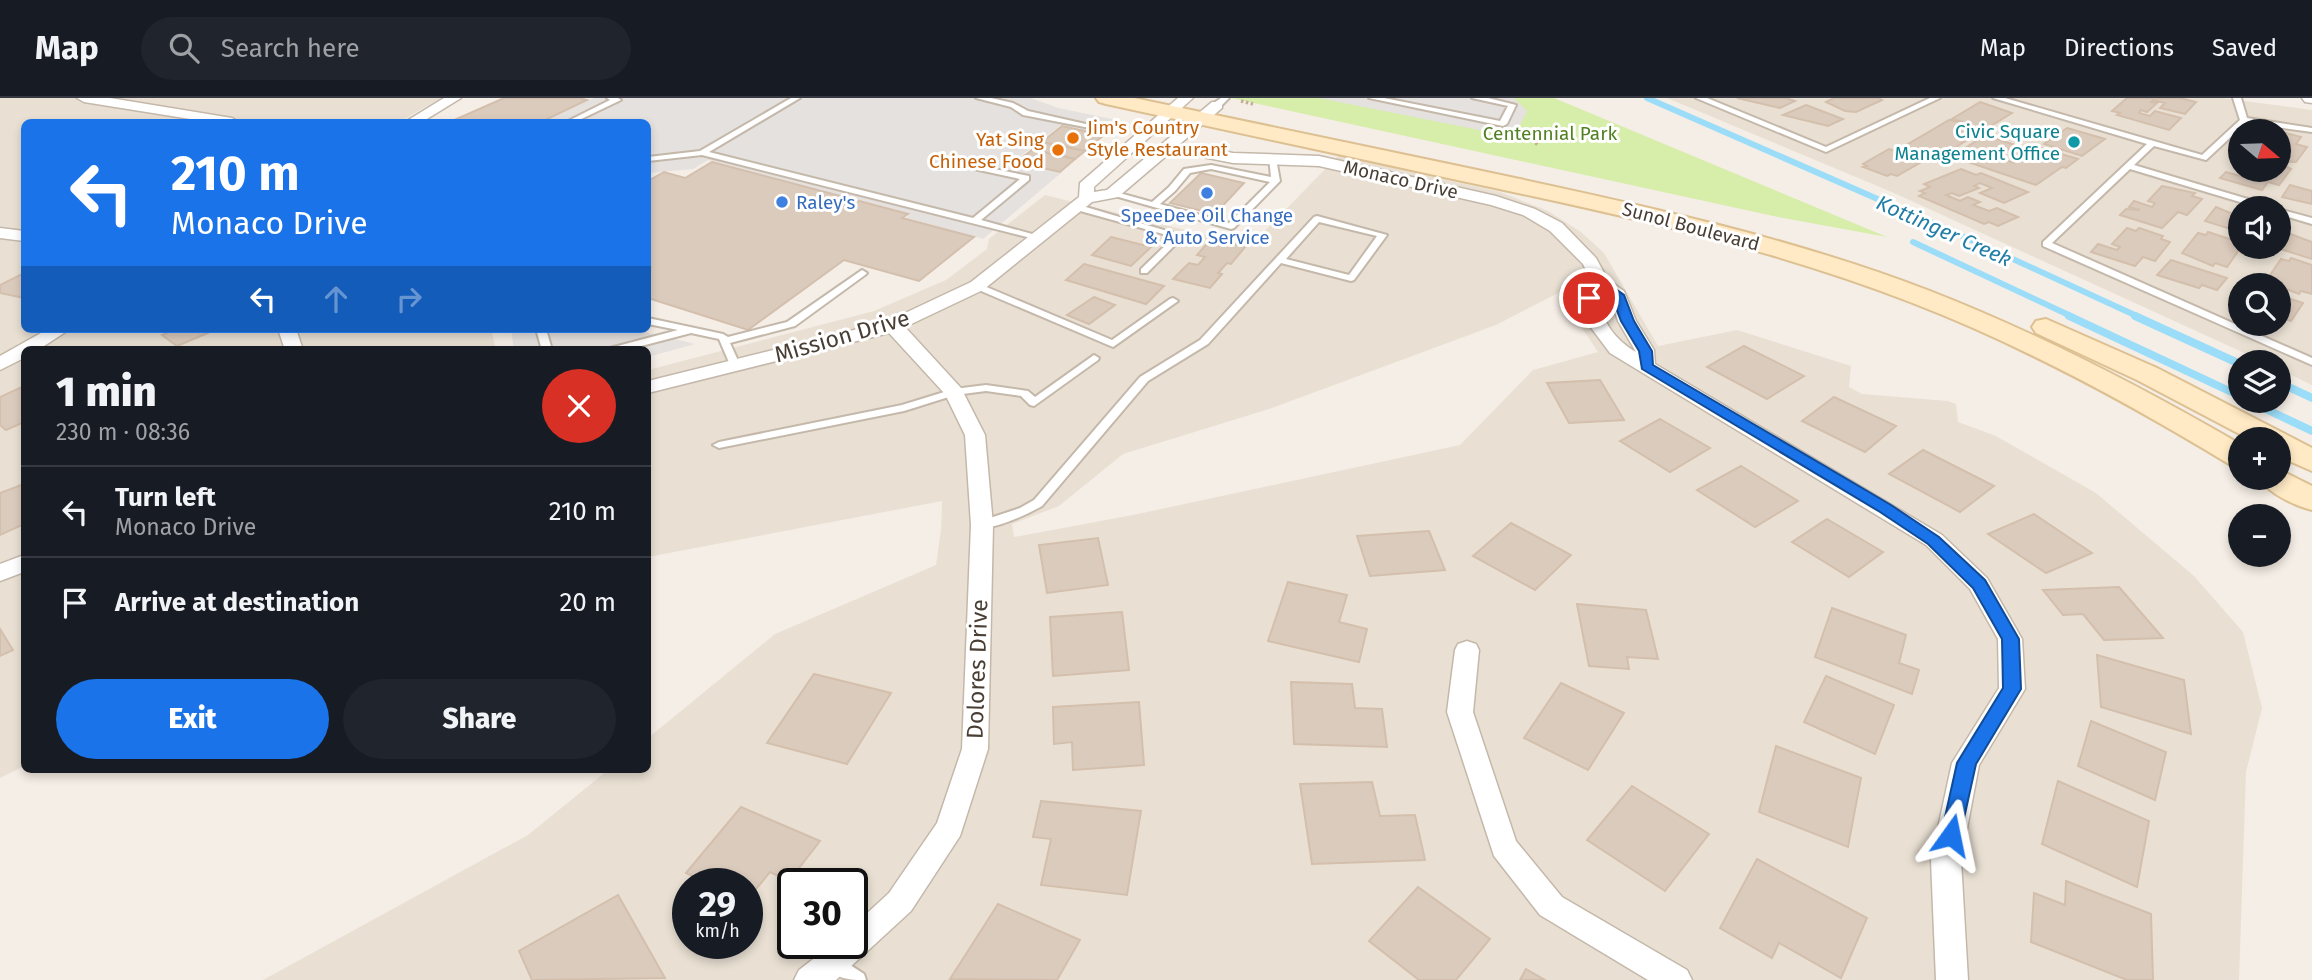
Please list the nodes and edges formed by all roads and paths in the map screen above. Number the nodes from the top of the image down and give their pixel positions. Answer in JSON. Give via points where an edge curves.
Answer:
{"nodes":[{"id":1,"x":84,"y":98,"type":"edge"},
{"id":2,"x":169,"y":98,"type":"edge"},
{"id":3,"x":454,"y":98,"type":"edge"},
{"id":4,"x":611,"y":98,"type":"edge"},
{"id":5,"x":796,"y":98,"type":"edge"},
{"id":6,"x":981,"y":98,"type":"edge"},
{"id":7,"x":1106,"y":98,"type":"edge"},
{"id":8,"x":1259,"y":98,"type":"edge"},
{"id":9,"x":1373,"y":98,"type":"edge"},
{"id":10,"x":1476,"y":98,"type":"edge"},
{"id":11,"x":1700,"y":98,"type":"edge"},
{"id":12,"x":1936,"y":98,"type":"edge"},
{"id":13,"x":1997,"y":98,"type":"edge"},
{"id":14,"x":2237,"y":98,"type":"edge"},
{"id":15,"x":1182,"y":102,"type":"edge"},
{"id":16,"x":1221,"y":105,"type":"edge"},
{"id":17,"x":150,"y":108,"type":"junction"},
{"id":18,"x":214,"y":119,"type":"edge"},
{"id":19,"x":417,"y":119,"type":"edge"},
{"id":20,"x":576,"y":119,"type":"edge"},
{"id":21,"x":2244,"y":119,"type":"edge"},
{"id":22,"x":1504,"y":122,"type":"junction"},
{"id":23,"x":1095,"y":127,"type":"dead end"},
{"id":24,"x":2291,"y":127,"type":"edge"},
{"id":25,"x":2312,"y":130,"type":"edge"},
{"id":26,"x":2228,"y":135,"type":"edge"},
{"id":27,"x":2153,"y":143,"type":"junction"},
{"id":28,"x":1169,"y":146,"type":"junction"},
{"id":29,"x":1539,"y":146,"type":"dead end"},
{"id":30,"x":702,"y":153,"type":"junction"},
{"id":31,"x":651,"y":159,"type":"edge"},
{"id":32,"x":1272,"y":159,"type":"junction"},
{"id":33,"x":2128,"y":166,"type":"junction"},
{"id":34,"x":977,"y":167,"type":"dead end"},
{"id":35,"x":1276,"y":181,"type":"junction"},
{"id":36,"x":1112,"y":194,"type":"junction"},
{"id":37,"x":2228,"y":196,"type":"edge"},
{"id":38,"x":1081,"y":203,"type":"junction"},
{"id":39,"x":1154,"y":205,"type":"junction"},
{"id":40,"x":2291,"y":215,"type":"edge"},
{"id":41,"x":974,"y":221,"type":"junction"},
{"id":42,"x":2312,"y":221,"type":"edge"},
{"id":43,"x":0,"y":233,"type":"edge"},
{"id":44,"x":21,"y":236,"type":"edge"},
{"id":45,"x":1039,"y":237,"type":"junction"},
{"id":46,"x":1280,"y":260,"type":"junction"},
{"id":47,"x":1144,"y":271,"type":"dead end"},
{"id":48,"x":862,"y":273,"type":"dead end"},
{"id":49,"x":1601,"y":283,"type":"junction"},
{"id":50,"x":977,"y":286,"type":"junction"},
{"id":51,"x":1173,"y":301,"type":"dead end"},
{"id":52,"x":651,"y":322,"type":"edge"},
{"id":53,"x":893,"y":326,"type":"junction"},
{"id":54,"x":691,"y":330,"type":"junction"},
{"id":55,"x":54,"y":333,"type":"edge"},
{"id":56,"x":724,"y":341,"type":"junction"},
{"id":57,"x":31,"y":346,"type":"edge"},
{"id":58,"x":629,"y":346,"type":"edge"},
{"id":59,"x":21,"y":352,"type":"edge"},
{"id":60,"x":1094,"y":358,"type":"dead end"},
{"id":61,"x":2312,"y":362,"type":"edge"},
{"id":62,"x":0,"y":364,"type":"edge"},
{"id":63,"x":735,"y":365,"type":"junction"},
{"id":64,"x":1646,"y":366,"type":"junction"},
{"id":65,"x":651,"y":386,"type":"edge"},
{"id":66,"x":954,"y":392,"type":"junction"},
{"id":67,"x":2250,"y":427,"type":"edge"},
{"id":68,"x":719,"y":445,"type":"dead end"},
{"id":69,"x":2228,"y":450,"type":"edge"},
{"id":70,"x":2291,"y":450,"type":"edge"},
{"id":71,"x":2312,"y":461,"type":"edge"},
{"id":72,"x":2291,"y":487,"type":"edge"},
{"id":73,"x":2312,"y":500,"type":"edge"},
{"id":74,"x":982,"y":525,"type":"junction"},
{"id":75,"x":21,"y":564,"type":"edge"},
{"id":76,"x":0,"y":573,"type":"edge"},
{"id":77,"x":1467,"y":650,"type":"dead end"},
{"id":78,"x":835,"y":963,"type":"junction"},
{"id":79,"x":810,"y":980,"type":"edge"},
{"id":80,"x":858,"y":980,"type":"edge"},
{"id":81,"x":1676,"y":980,"type":"edge"},
{"id":82,"x":1952,"y":980,"type":"edge"}],
"edges":[{"from":1,"to":17,"type":"street"},
{"from":2,"to":17,"type":"street"},
{"from":3,"to":19,"type":"street"},
{"from":4,"to":20,"type":"lane","via":[[617,100]]},
{"from":5,"to":30,"type":"lane"},
{"from":6,"to":23,"type":"lane"},
{"from":7,"to":15,"type":"main road","name":"Sunol Boulevard"},
{"from":8,"to":16,"type":"path","via":[[1253,104]]},
{"from":9,"to":22,"type":"lane"},
{"from":10,"to":22,"type":"lane","via":[[1512,105]]},
{"from":11,"to":12,"type":"lane","via":[[1826,150]]},
{"from":13,"to":27,"type":"lane"},
{"from":14,"to":21,"type":"lane"},
{"from":15,"to":16,"type":"main road","name":"Sunol Boulevard"},
{"from":15,"to":38,"type":"street","name":"Mission Drive","via":[[1086,186]]},
{"from":16,"to":28,"type":"street"},
{"from":16,"to":67,"type":"main road","name":"Sunol Boulevard","via":[[1636,195],[1812,239],[1978,297]]},
{"from":16,"to":69,"type":"main road","name":"Sunol Boulevard","via":[[1701,227],[1874,279],[2026,341]]},
{"from":17,"to":18,"type":"street"},
{"from":22,"to":29,"type":"path","via":[[1524,131]]},
{"from":24,"to":25,"type":"lane"},
{"from":26,"to":27,"type":"lane","via":[[2203,158]]},
{"from":27,"to":33,"type":"lane"},
{"from":28,"to":32,"type":"street","name":"Monaco Drive","via":[[1233,158]]},
{"from":28,"to":36,"type":"street"},
{"from":30,"to":31,"type":"lane"},
{"from":30,"to":41,"type":"lane"},
{"from":32,"to":35,"type":"lane"},
{"from":32,"to":49,"type":"street","name":"Monaco Drive","via":[[1319,161],[1529,212],[1556,227],[1590,262]]},
{"from":33,"to":37,"type":"lane"},
{"from":33,"to":61,"type":"lane","via":[[2046,244]]},
{"from":34,"to":41,"type":"lane","via":[[1026,178]]},
{"from":35,"to":39,"type":"lane","via":[[1211,167],[1187,171]]},
{"from":35,"to":39,"type":"lane","via":[[1231,226]]},
{"from":36,"to":38,"type":"street","name":"Mission Drive"},
{"from":36,"to":39,"type":"lane"},
{"from":38,"to":45,"type":"street","name":"Mission Drive"},
{"from":38,"to":47,"type":"lane","via":[[1180,236]]},
{"from":40,"to":42,"type":"lane"},
{"from":41,"to":45,"type":"lane"},
{"from":43,"to":44,"type":"street"},
{"from":45,"to":50,"type":"street","name":"Mission Drive"},
{"from":46,"to":46,"type":"lane","via":[[1350,278],[1383,234],[1317,219]]},
{"from":46,"to":74,"type":"lane","via":[[1204,342],[1144,379],[1038,503]]},
{"from":48,"to":56,"type":"lane","via":[[791,324]]},
{"from":49,"to":64,"type":"street","name":"Monaco Drive","via":[[1618,295],[1645,351]]},
{"from":49,"to":64,"type":"street","via":[[1589,298],[1592,317],[1617,349]]},
{"from":50,"to":51,"type":"lane","via":[[1113,344]]},
{"from":50,"to":53,"type":"street","name":"Mission Drive"},
{"from":52,"to":54,"type":"lane"},
{"from":53,"to":63,"type":"street","name":"Mission Drive"},
{"from":53,"to":66,"type":"street","name":"Dolores Drive"},
{"from":54,"to":56,"type":"lane"},
{"from":54,"to":58,"type":"lane"},
{"from":55,"to":57,"type":"street"},
{"from":56,"to":63,"type":"lane"},
{"from":59,"to":62,"type":"street"},
{"from":60,"to":66,"type":"lane","via":[[1034,402],[1024,393],[986,388]]},
{"from":63,"to":65,"type":"street","name":"Mission Drive"},
{"from":64,"to":82,"type":"street","via":[[1934,540],[1979,584],[2010,639],[2012,689],[1966,763],[1946,860]]},
{"from":66,"to":68,"type":"lane","via":[[904,408]]},
{"from":66,"to":74,"type":"street","name":"Dolores Drive","via":[[975,435]]},
{"from":70,"to":71,"type":"main road"},
{"from":72,"to":73,"type":"main road"},
{"from":74,"to":78,"type":"street","name":"Dolores Drive","via":[[975,749],[950,828],[900,902]]},
{"from":75,"to":76,"type":"street"},
{"from":77,"to":81,"type":"street","via":[[1460,712],[1504,847],[1551,906]]},
{"from":78,"to":79,"type":"street","name":"Dolores Drive"},
{"from":78,"to":80,"type":"lane"}]}
